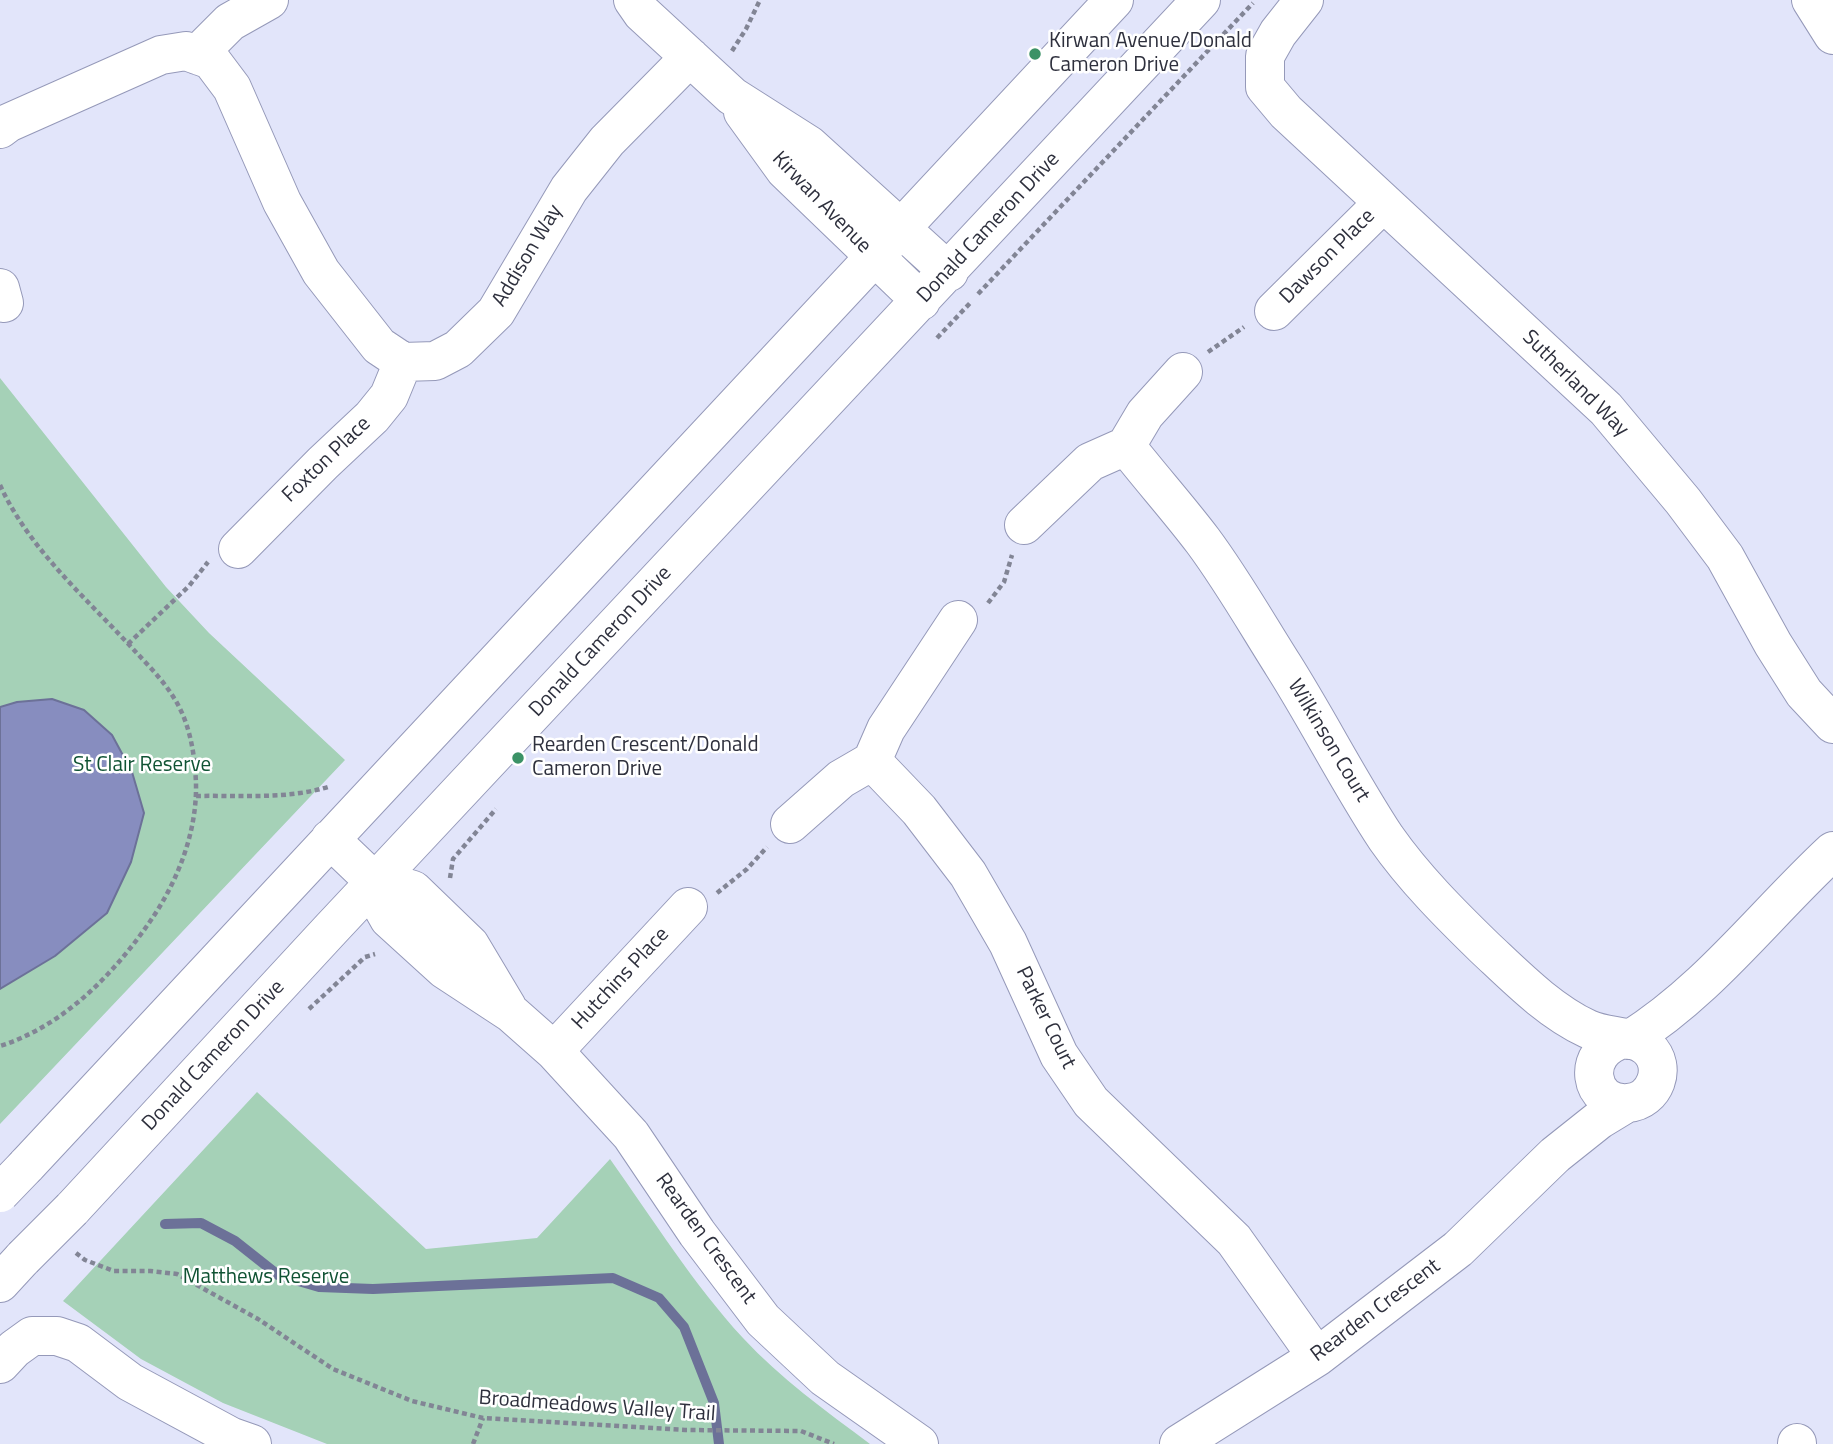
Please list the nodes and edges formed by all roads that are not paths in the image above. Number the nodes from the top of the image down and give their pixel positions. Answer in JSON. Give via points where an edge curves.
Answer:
{"nodes":[{"id":1,"x":269,"y":0,"type":"edge"},
{"id":2,"x":633,"y":0,"type":"edge"},
{"id":3,"x":1114,"y":0,"type":"edge"},
{"id":4,"x":1201,"y":0,"type":"edge"},
{"id":5,"x":1304,"y":0,"type":"edge"},
{"id":6,"x":1811,"y":0,"type":"edge"},
{"id":7,"x":1833,"y":35,"type":"edge"},
{"id":8,"x":197,"y":55,"type":"junction"},
{"id":9,"x":710,"y":76,"type":"junction"},
{"id":10,"x":0,"y":129,"type":"edge"},
{"id":11,"x":1382,"y":203,"type":"junction"},
{"id":12,"x":902,"y":229,"type":"junction"},
{"id":13,"x":875,"y":259,"type":"junction"},
{"id":14,"x":949,"y":271,"type":"junction"},
{"id":15,"x":921,"y":301,"type":"junction"},
{"id":16,"x":1274,"y":311,"type":"road end"},
{"id":17,"x":403,"y":362,"type":"junction"},
{"id":18,"x":1182,"y":372,"type":"road end"},
{"id":19,"x":1126,"y":446,"type":"junction"},
{"id":20,"x":1024,"y":525,"type":"road end"},
{"id":21,"x":238,"y":549,"type":"road end"},
{"id":22,"x":958,"y":620,"type":"road end"},
{"id":23,"x":1833,"y":724,"type":"edge"},
{"id":24,"x":872,"y":761,"type":"junction"},
{"id":25,"x":790,"y":824,"type":"road end"},
{"id":26,"x":330,"y":839,"type":"junction"},
{"id":27,"x":1833,"y":851,"type":"edge"},
{"id":28,"x":375,"y":882,"type":"junction"},
{"id":29,"x":688,"y":907,"type":"road end"},
{"id":30,"x":1693,"y":993,"type":"junction"},
{"id":31,"x":1558,"y":1011,"type":"junction"},
{"id":32,"x":1626,"y":1039,"type":"junction"},
{"id":33,"x":554,"y":1051,"type":"junction"},
{"id":34,"x":1658,"y":1070,"type":"junction"},
{"id":35,"x":1594,"y":1075,"type":"junction"},
{"id":36,"x":1627,"y":1104,"type":"junction"},
{"id":37,"x":1555,"y":1155,"type":"junction"},
{"id":38,"x":0,"y":1193,"type":"edge"},
{"id":39,"x":11,"y":1270,"type":"edge"},
{"id":40,"x":1317,"y":1357,"type":"junction"},
{"id":41,"x":0,"y":1364,"type":"edge"},
{"id":42,"x":253,"y":1444,"type":"edge"},
{"id":43,"x":919,"y":1444,"type":"edge"},
{"id":44,"x":1179,"y":1444,"type":"edge"}],
"edges":[{"from":1,"to":8,"type":"street","via":[[230,22]]},
{"from":2,"to":9,"type":"street","name":"Kirwan Avenue"},
{"from":3,"to":12,"type":"street"},
{"from":4,"to":14,"type":"street","name":"Donald Cameron Drive"},
{"from":5,"to":11,"type":"street","name":"Sutherland Way","via":[[1265,56],[1265,87]]},
{"from":6,"to":7,"type":"street"},
{"from":8,"to":10,"type":"street","via":[[186,51],[161,55]]},
{"from":8,"to":17,"type":"street","via":[[211,60],[232,88],[282,202],[321,272],[379,346]]},
{"from":9,"to":12,"type":"street","name":"Kirwan Avenue","via":[[809,145]]},
{"from":9,"to":13,"type":"street","name":"Kirwan Avenue","via":[[785,170]]},
{"from":9,"to":17,"type":"street","name":"Addison Way","via":[[607,141],[569,189],[496,312],[458,349],[435,362]]},
{"from":11,"to":16,"type":"street","name":"Dawson Place"},
{"from":11,"to":23,"type":"street","name":"Sutherland Way","via":[[1606,409],[1725,557],[1804,693]]},
{"from":12,"to":13,"type":"street"},
{"from":12,"to":14,"type":"street","name":"Kirwan Avenue"},
{"from":13,"to":15,"type":"street","name":"Kirwan Avenue"},
{"from":13,"to":26,"type":"street"},
{"from":14,"to":15,"type":"street","name":"Donald Cameron Drive"},
{"from":15,"to":28,"type":"street","name":"Donald Cameron Drive"},
{"from":17,"to":21,"type":"street","name":"Foxton Place","via":[[389,396],[372,417]]},
{"from":18,"to":19,"type":"street","via":[[1145,414]]},
{"from":19,"to":20,"type":"street","via":[[1090,462]]},
{"from":19,"to":31,"type":"street","name":"Wilkinson Court","via":[[1203,542],[1387,839],[1444,908]]},
{"from":22,"to":24,"type":"street","via":[[886,729]]},
{"from":24,"to":25,"type":"street","via":[[841,779]]},
{"from":24,"to":40,"type":"street","name":"Parker Court","via":[[919,810],[968,874],[1008,943],[1059,1055],[1091,1102],[1234,1240]]},
{"from":26,"to":28,"type":"street","name":"Rearden Crescent"},
{"from":26,"to":38,"type":"street","bridge":true},
{"from":27,"to":30,"type":"street"},
{"from":28,"to":33,"type":"street","name":"Rearden Crescent","via":[[389,919],[444,970],[511,1013]]},
{"from":28,"to":39,"type":"street","name":"Donald Cameron Drive","bridge":true},
{"from":29,"to":33,"type":"street","name":"Hutchins Place"},
{"from":30,"to":32,"type":"street","via":[[1657,1022]]},
{"from":30,"to":34,"type":"street"},
{"from":31,"to":32,"type":"street","name":"Wilkinson Court","via":[[1590,1030]]},
{"from":31,"to":35,"type":"street","name":"Wilkinson Court"},
{"from":32,"to":34,"type":"street","via":[[1646,1046]]},
{"from":32,"to":35,"type":"street","via":[[1602,1050]]},
{"from":33,"to":43,"type":"street","name":"Rearden Crescent","via":[[631,1135],[763,1320],[825,1378]]},
{"from":34,"to":36,"type":"street","via":[[1650,1094]]},
{"from":35,"to":36,"type":"street","via":[[1606,1097]]},
{"from":35,"to":37,"type":"street","name":"Rearden Crescent","via":[[1584,1106]]},
{"from":36,"to":37,"type":"street","name":"Rearden Crescent"},
{"from":37,"to":40,"type":"street","name":"Rearden Crescent","via":[[1458,1250]]},
{"from":40,"to":44,"type":"street","name":"Rearden Crescent"},
{"from":41,"to":42,"type":"street","via":[[32,1336],[57,1336],[78,1343],[130,1382]]}]}
